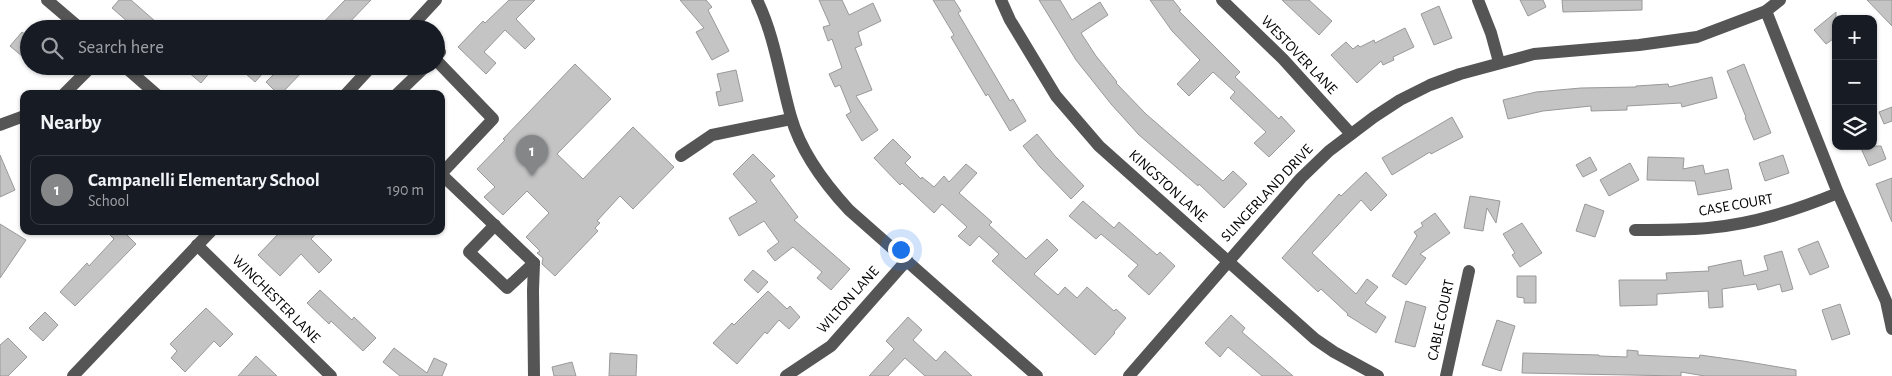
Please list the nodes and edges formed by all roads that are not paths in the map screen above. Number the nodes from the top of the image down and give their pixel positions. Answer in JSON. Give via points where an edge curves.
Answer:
{"nodes":[{"id":1,"x":47,"y":0,"type":"edge"},
{"id":2,"x":436,"y":0,"type":"edge"},
{"id":3,"x":757,"y":0,"type":"edge"},
{"id":4,"x":1001,"y":0,"type":"edge"},
{"id":5,"x":1222,"y":0,"type":"edge"},
{"id":6,"x":1478,"y":0,"type":"edge"},
{"id":7,"x":1780,"y":0,"type":"edge"},
{"id":8,"x":1766,"y":11,"type":"junction"},
{"id":9,"x":70,"y":20,"type":"edge"},
{"id":10,"x":420,"y":20,"type":"edge"},
{"id":11,"x":1499,"y":62,"type":"junction"},
{"id":12,"x":445,"y":69,"type":"edge"},
{"id":13,"x":83,"y":75,"type":"edge"},
{"id":14,"x":134,"y":75,"type":"edge"},
{"id":15,"x":364,"y":75,"type":"edge"},
{"id":16,"x":417,"y":75,"type":"edge"},
{"id":17,"x":68,"y":90,"type":"edge"},
{"id":18,"x":151,"y":90,"type":"edge"},
{"id":19,"x":350,"y":90,"type":"edge"},
{"id":20,"x":401,"y":90,"type":"edge"},
{"id":21,"x":20,"y":118,"type":"edge"},
{"id":22,"x":791,"y":119,"type":"junction"},
{"id":23,"x":0,"y":125,"type":"edge"},
{"id":24,"x":1351,"y":134,"type":"junction"},
{"id":25,"x":681,"y":156,"type":"dead end"},
{"id":26,"x":445,"y":170,"type":"edge"},
{"id":27,"x":445,"y":178,"type":"edge"},
{"id":28,"x":1838,"y":193,"type":"junction"},
{"id":29,"x":495,"y":225,"type":"junction"},
{"id":30,"x":1635,"y":230,"type":"dead end"},
{"id":31,"x":207,"y":235,"type":"edge"},
{"id":32,"x":197,"y":245,"type":"junction"},
{"id":33,"x":907,"y":260,"type":"junction"},
{"id":34,"x":1227,"y":260,"type":"junction"},
{"id":35,"x":534,"y":262,"type":"junction"},
{"id":36,"x":1469,"y":271,"type":"dead end"},
{"id":37,"x":1889,"y":299,"type":"edge"},
{"id":38,"x":1892,"y":329,"type":"edge"},
{"id":39,"x":73,"y":376,"type":"edge"},
{"id":40,"x":331,"y":376,"type":"edge"},
{"id":41,"x":534,"y":376,"type":"edge"},
{"id":42,"x":786,"y":376,"type":"edge"},
{"id":43,"x":1037,"y":376,"type":"edge"},
{"id":44,"x":1129,"y":376,"type":"edge"},
{"id":45,"x":1378,"y":376,"type":"edge"},
{"id":46,"x":1446,"y":376,"type":"edge"}],
"edges":[{"from":1,"to":9,"type":"street"},
{"from":2,"to":10,"type":"street"},
{"from":3,"to":22,"type":"street","via":[[769,29]]},
{"from":4,"to":34,"type":"street","name":"KINGSTON LANE","via":[[1056,96],[1075,119],[1099,146]]},
{"from":5,"to":24,"type":"street","name":"WESTOVER LANE","via":[[1283,59]]},
{"from":6,"to":11,"type":"street"},
{"from":7,"to":8,"type":"street","name":"SLINGERLAND DRIVE"},
{"from":8,"to":11,"type":"street","name":"SLINGERLAND DRIVE","via":[[1697,37],[1639,46],[1534,54]]},
{"from":8,"to":28,"type":"street"},
{"from":11,"to":24,"type":"street","name":"SLINGERLAND DRIVE","via":[[1430,85],[1400,100]]},
{"from":12,"to":26,"type":"street","via":[[493,119]]},
{"from":13,"to":17,"type":"street"},
{"from":14,"to":18,"type":"street"},
{"from":15,"to":19,"type":"street"},
{"from":16,"to":20,"type":"street"},
{"from":21,"to":23,"type":"street"},
{"from":22,"to":25,"type":"street","via":[[712,135]]},
{"from":22,"to":33,"type":"street","via":[[812,163],[835,195]]},
{"from":24,"to":34,"type":"street","name":"SLINGERLAND DRIVE","via":[[1300,178]]},
{"from":27,"to":29,"type":"street"},
{"from":28,"to":30,"type":"street","name":"CASE COURT","via":[[1746,223],[1709,228]]},
{"from":28,"to":37,"type":"street"},
{"from":29,"to":35,"type":"street"},
{"from":29,"to":35,"type":"street","via":[[469,252],[507,288]]},
{"from":31,"to":32,"type":"street"},
{"from":32,"to":39,"type":"street"},
{"from":32,"to":40,"type":"street","name":"WINCHESTER LANE"},
{"from":33,"to":42,"type":"street","name":"WILTON LANE","via":[[831,346]]},
{"from":33,"to":43,"type":"street"},
{"from":34,"to":44,"type":"street","name":"SLINGERLAND DRIVE"},
{"from":34,"to":45,"type":"street","name":"KINGSTON LANE","via":[[1315,338]]},
{"from":35,"to":41,"type":"street"},
{"from":36,"to":46,"type":"street","name":"CABLE COURT"},
{"from":37,"to":38,"type":"street"}]}
